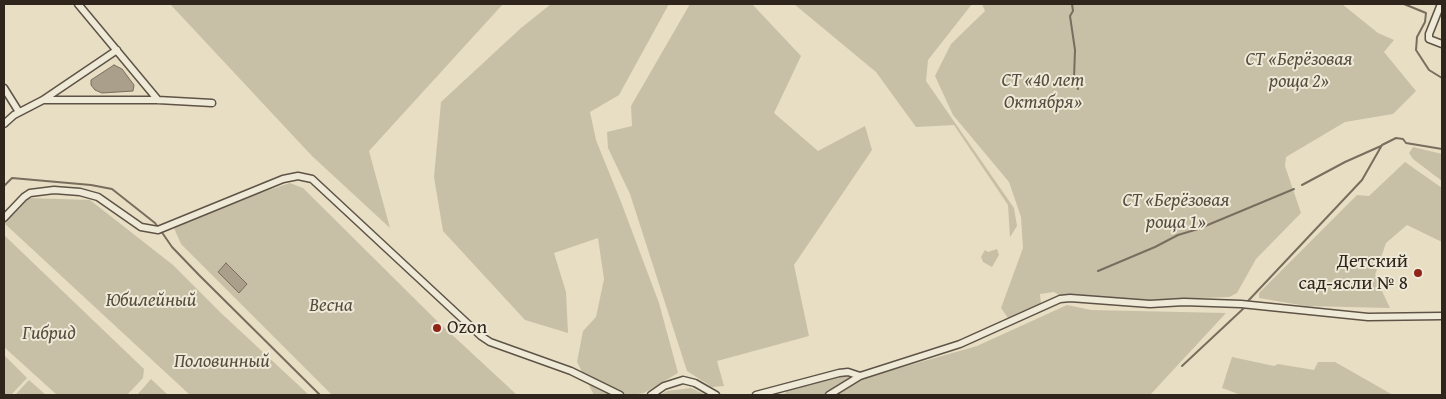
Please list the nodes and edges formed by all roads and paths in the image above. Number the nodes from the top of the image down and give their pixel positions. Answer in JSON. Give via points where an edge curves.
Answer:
{"nodes":[{"id":1,"x":78,"y":4,"type":"edge"},
{"id":2,"x":1441,"y":4,"type":"edge"},
{"id":3,"x":1442,"y":44,"type":"edge"},
{"id":4,"x":117,"y":50,"type":"junction"},
{"id":5,"x":4,"y":88,"type":"edge"},
{"id":6,"x":43,"y":100,"type":"junction"},
{"id":7,"x":158,"y":100,"type":"junction"},
{"id":8,"x":212,"y":103,"type":"dead end"},
{"id":9,"x":19,"y":112,"type":"junction"},
{"id":10,"x":4,"y":124,"type":"edge"},
{"id":11,"x":4,"y":218,"type":"edge"},
{"id":12,"x":1442,"y":316,"type":"edge"},
{"id":13,"x":860,"y":376,"type":"junction"},
{"id":14,"x":782,"y":392,"type":"edge"},
{"id":15,"x":620,"y":395,"type":"edge"},
{"id":16,"x":651,"y":395,"type":"edge"},
{"id":17,"x":716,"y":395,"type":"edge"},
{"id":18,"x":756,"y":395,"type":"edge"},
{"id":19,"x":829,"y":395,"type":"edge"}],
"edges":[{"from":1,"to":4,"type":"street"},
{"from":2,"to":3,"type":"street","via":[[1429,39]]},
{"from":4,"to":6,"type":"street"},
{"from":4,"to":7,"type":"street"},
{"from":5,"to":9,"type":"street"},
{"from":6,"to":7,"type":"street"},
{"from":6,"to":9,"type":"street"},
{"from":7,"to":8,"type":"street"},
{"from":9,"to":10,"type":"street"},
{"from":11,"to":15,"type":"street","via":[[30,193],[54,190],[80,192],[98,197],[141,227],[158,230],[266,186],[298,176],[312,179],[481,336],[571,370]]},
{"from":12,"to":13,"type":"street","via":[[1368,317],[1241,304],[1150,304],[1060,299],[960,344]]},
{"from":13,"to":14,"type":"street","via":[[839,373]]},
{"from":13,"to":19,"type":"street"},
{"from":14,"to":18,"type":"street"},
{"from":16,"to":17,"type":"street","via":[[664,386],[683,380]]}]}
